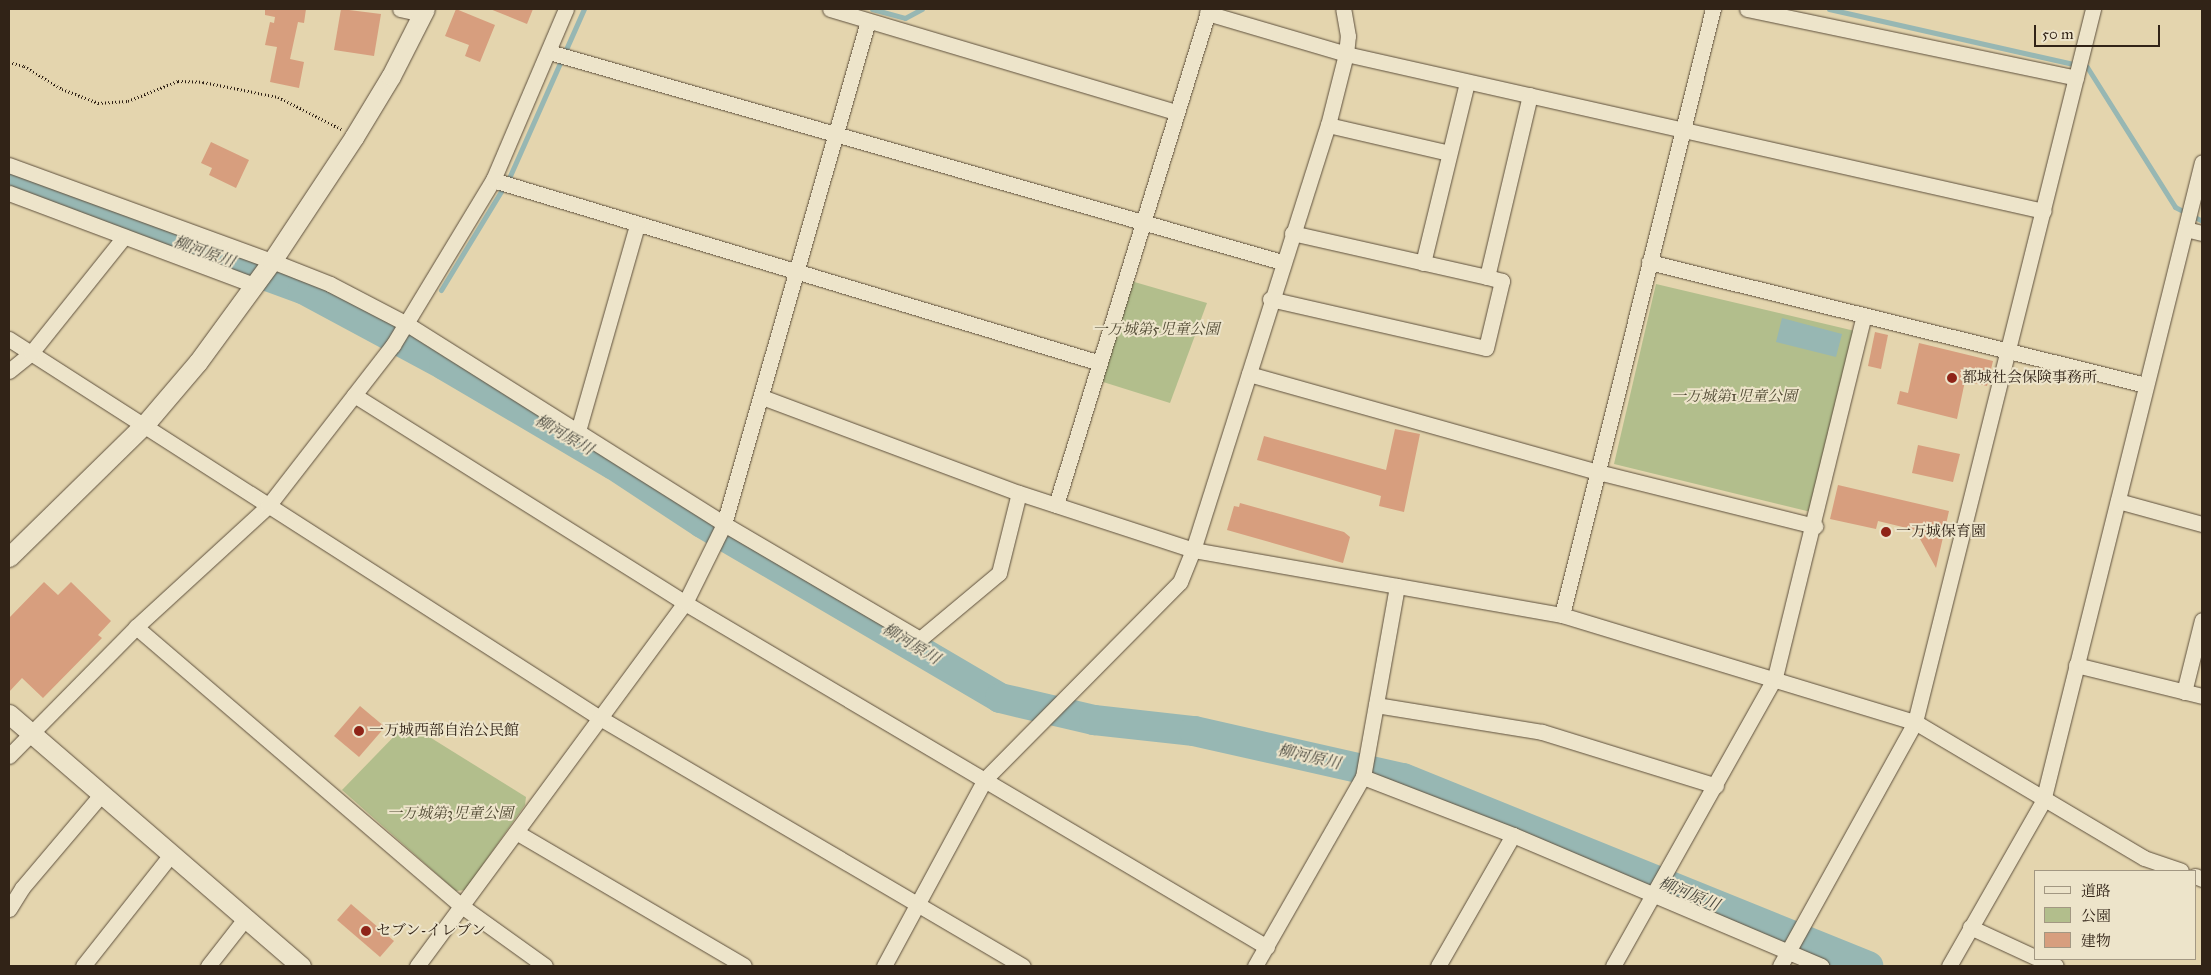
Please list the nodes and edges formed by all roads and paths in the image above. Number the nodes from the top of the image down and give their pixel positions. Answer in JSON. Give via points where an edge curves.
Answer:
{"nodes":[{"id":1,"x":400,"y":9,"type":"edge"},
{"id":2,"x":566,"y":9,"type":"edge"},
{"id":3,"x":830,"y":9,"type":"edge"},
{"id":4,"x":1343,"y":9,"type":"edge"},
{"id":5,"x":1713,"y":9,"type":"edge"},
{"id":6,"x":1747,"y":9,"type":"edge"},
{"id":7,"x":2093,"y":9,"type":"edge"},
{"id":8,"x":424,"y":11,"type":"edge"},
{"id":9,"x":1208,"y":11,"type":"edge"},
{"id":10,"x":868,"y":21,"type":"junction"},
{"id":11,"x":549,"y":52,"type":"junction"},
{"id":12,"x":1346,"y":54,"type":"junction"},
{"id":13,"x":9,"y":62,"type":"edge"},
{"id":14,"x":2076,"y":78,"type":"junction"},
{"id":15,"x":1467,"y":82,"type":"junction"},
{"id":16,"x":1530,"y":95,"type":"junction"},
{"id":17,"x":1176,"y":112,"type":"junction"},
{"id":18,"x":1328,"y":125,"type":"junction"},
{"id":19,"x":1685,"y":129,"type":"junction"},
{"id":20,"x":834,"y":136,"type":"junction"},
{"id":21,"x":354,"y":137,"type":"junction"},
{"id":22,"x":1450,"y":153,"type":"junction"},
{"id":23,"x":2202,"y":162,"type":"edge"},
{"id":24,"x":9,"y":165,"type":"edge"},
{"id":25,"x":493,"y":180,"type":"junction"},
{"id":26,"x":9,"y":194,"type":"edge"},
{"id":27,"x":2044,"y":212,"type":"junction"},
{"id":28,"x":1142,"y":223,"type":"junction"},
{"id":29,"x":637,"y":225,"type":"junction"},
{"id":30,"x":2186,"y":229,"type":"junction"},
{"id":31,"x":1292,"y":233,"type":"junction"},
{"id":32,"x":2202,"y":233,"type":"edge"},
{"id":33,"x":124,"y":237,"type":"junction"},
{"id":34,"x":272,"y":260,"type":"junction"},
{"id":35,"x":1282,"y":262,"type":"junction"},
{"id":36,"x":1649,"y":262,"type":"junction"},
{"id":37,"x":1423,"y":263,"type":"junction"},
{"id":38,"x":797,"y":272,"type":"junction"},
{"id":39,"x":1487,"y":277,"type":"junction"},
{"id":40,"x":254,"y":285,"type":"junction"},
{"id":41,"x":1270,"y":299,"type":"junction"},
{"id":42,"x":1864,"y":316,"type":"junction"},
{"id":43,"x":407,"y":324,"type":"junction"},
{"id":44,"x":9,"y":339,"type":"edge"},
{"id":45,"x":30,"y":352,"type":"junction"},
{"id":46,"x":2006,"y":352,"type":"junction"},
{"id":47,"x":1097,"y":362,"type":"junction"},
{"id":48,"x":9,"y":371,"type":"edge"},
{"id":49,"x":1249,"y":374,"type":"junction"},
{"id":50,"x":2146,"y":385,"type":"junction"},
{"id":51,"x":354,"y":395,"type":"junction"},
{"id":52,"x":762,"y":397,"type":"junction"},
{"id":53,"x":146,"y":423,"type":"junction"},
{"id":54,"x":578,"y":431,"type":"junction"},
{"id":55,"x":1598,"y":472,"type":"junction"},
{"id":56,"x":1019,"y":493,"type":"junction"},
{"id":57,"x":2118,"y":501,"type":"junction"},
{"id":58,"x":1056,"y":505,"type":"junction"},
{"id":59,"x":268,"y":506,"type":"junction"},
{"id":60,"x":724,"y":524,"type":"junction"},
{"id":61,"x":2202,"y":524,"type":"edge"},
{"id":62,"x":1815,"y":526,"type":"junction"},
{"id":63,"x":1193,"y":550,"type":"junction"},
{"id":64,"x":9,"y":557,"type":"edge"},
{"id":65,"x":1397,"y":586,"type":"junction"},
{"id":66,"x":686,"y":603,"type":"junction"},
{"id":67,"x":1562,"y":614,"type":"junction"},
{"id":68,"x":2202,"y":620,"type":"edge"},
{"id":69,"x":136,"y":627,"type":"junction"},
{"id":70,"x":2076,"y":665,"type":"junction"},
{"id":71,"x":1776,"y":677,"type":"junction"},
{"id":72,"x":2184,"y":692,"type":"junction"},
{"id":73,"x":2202,"y":696,"type":"edge"},
{"id":74,"x":1376,"y":705,"type":"junction"},
{"id":75,"x":9,"y":714,"type":"edge"},
{"id":76,"x":600,"y":718,"type":"junction"},
{"id":77,"x":1915,"y":722,"type":"junction"},
{"id":78,"x":30,"y":732,"type":"junction"},
{"id":79,"x":9,"y":756,"type":"edge"},
{"id":80,"x":1363,"y":777,"type":"junction"},
{"id":81,"x":984,"y":778,"type":"junction"},
{"id":82,"x":1716,"y":786,"type":"junction"},
{"id":83,"x":100,"y":796,"type":"junction"},
{"id":84,"x":2043,"y":801,"type":"junction"},
{"id":85,"x":516,"y":832,"type":"junction"},
{"id":86,"x":1513,"y":835,"type":"junction"},
{"id":87,"x":170,"y":856,"type":"junction"},
{"id":88,"x":2178,"y":870,"type":"edge"},
{"id":89,"x":1652,"y":895,"type":"junction"},
{"id":90,"x":918,"y":906,"type":"junction"},
{"id":91,"x":463,"y":907,"type":"junction"},
{"id":92,"x":9,"y":910,"type":"edge"},
{"id":93,"x":244,"y":920,"type":"junction"},
{"id":94,"x":1970,"y":928,"type":"junction"},
{"id":95,"x":1266,"y":947,"type":"junction"},
{"id":96,"x":1788,"y":952,"type":"junction"},
{"id":97,"x":2034,"y":957,"type":"edge"},
{"id":98,"x":2041,"y":960,"type":"edge"},
{"id":99,"x":83,"y":966,"type":"edge"},
{"id":100,"x":208,"y":966,"type":"edge"},
{"id":101,"x":301,"y":966,"type":"edge"},
{"id":102,"x":417,"y":966,"type":"edge"},
{"id":103,"x":545,"y":966,"type":"edge"},
{"id":104,"x":744,"y":966,"type":"edge"},
{"id":105,"x":884,"y":966,"type":"edge"},
{"id":106,"x":1023,"y":966,"type":"edge"},
{"id":107,"x":1256,"y":966,"type":"edge"},
{"id":108,"x":1438,"y":966,"type":"edge"},
{"id":109,"x":1612,"y":966,"type":"edge"},
{"id":110,"x":1780,"y":966,"type":"edge"},
{"id":111,"x":1821,"y":966,"type":"edge"},
{"id":112,"x":1950,"y":966,"type":"edge"},
{"id":113,"x":2056,"y":966,"type":"edge"}],
"edges":[{"from":1,"to":8,"type":"street"},
{"from":2,"to":11,"type":"street"},
{"from":3,"to":10,"type":"street"},
{"from":4,"to":12,"type":"street","via":[[1348,36]]},
{"from":5,"to":19,"type":"street"},
{"from":6,"to":14,"type":"street"},
{"from":7,"to":14,"type":"street"},
{"from":8,"to":21,"type":"street"},
{"from":9,"to":12,"type":"street"},
{"from":9,"to":17,"type":"street"},
{"from":10,"to":17,"type":"street"},
{"from":10,"to":20,"type":"street"},
{"from":11,"to":20,"type":"street"},
{"from":11,"to":25,"type":"street"},
{"from":12,"to":15,"type":"street"},
{"from":12,"to":18,"type":"street"},
{"from":13,"to":21,"type":"path","via":[[24,66],[62,89],[98,103],[128,101],[178,81],[203,82],[278,97],[313,112]]},
{"from":14,"to":27,"type":"street"},
{"from":15,"to":16,"type":"street"},
{"from":15,"to":22,"type":"street"},
{"from":16,"to":19,"type":"street"},
{"from":16,"to":39,"type":"street"},
{"from":17,"to":28,"type":"street"},
{"from":18,"to":22,"type":"street"},
{"from":18,"to":31,"type":"street"},
{"from":19,"to":27,"type":"street"},
{"from":19,"to":36,"type":"street"},
{"from":20,"to":28,"type":"street"},
{"from":20,"to":38,"type":"street"},
{"from":21,"to":34,"type":"street"},
{"from":22,"to":37,"type":"street"},
{"from":23,"to":30,"type":"street"},
{"from":24,"to":34,"type":"street"},
{"from":25,"to":29,"type":"street"},
{"from":25,"to":43,"type":"street"},
{"from":26,"to":33,"type":"street"},
{"from":27,"to":46,"type":"street"},
{"from":28,"to":35,"type":"street"},
{"from":28,"to":47,"type":"street"},
{"from":29,"to":38,"type":"street"},
{"from":29,"to":54,"type":"street"},
{"from":30,"to":32,"type":"street"},
{"from":30,"to":50,"type":"street"},
{"from":31,"to":35,"type":"street"},
{"from":31,"to":37,"type":"street"},
{"from":33,"to":40,"type":"street"},
{"from":33,"to":45,"type":"street"},
{"from":34,"to":40,"type":"street"},
{"from":34,"to":43,"type":"street","via":[[330,284]]},
{"from":35,"to":41,"type":"street"},
{"from":36,"to":42,"type":"street"},
{"from":36,"to":55,"type":"street"},
{"from":37,"to":39,"type":"street"},
{"from":38,"to":47,"type":"street"},
{"from":38,"to":52,"type":"street"},
{"from":39,"to":41,"type":"street","via":[[1502,281],[1486,348]]},
{"from":40,"to":53,"type":"street","via":[[198,362]]},
{"from":41,"to":49,"type":"street"},
{"from":42,"to":46,"type":"street"},
{"from":42,"to":62,"type":"street"},
{"from":43,"to":51,"type":"street"},
{"from":43,"to":54,"type":"street"},
{"from":44,"to":45,"type":"street"},
{"from":45,"to":48,"type":"street"},
{"from":45,"to":53,"type":"street"},
{"from":46,"to":50,"type":"street"},
{"from":46,"to":77,"type":"street"},
{"from":47,"to":58,"type":"street"},
{"from":49,"to":55,"type":"street"},
{"from":49,"to":63,"type":"street"},
{"from":50,"to":57,"type":"street"},
{"from":51,"to":59,"type":"street"},
{"from":51,"to":66,"type":"street"},
{"from":52,"to":56,"type":"street"},
{"from":52,"to":60,"type":"street"},
{"from":53,"to":59,"type":"street"},
{"from":53,"to":64,"type":"street"},
{"from":54,"to":60,"type":"street"},
{"from":55,"to":62,"type":"street"},
{"from":55,"to":67,"type":"street"},
{"from":56,"to":58,"type":"street"},
{"from":56,"to":60,"type":"street","via":[[999,573],[920,639]]},
{"from":57,"to":61,"type":"street"},
{"from":57,"to":70,"type":"street"},
{"from":58,"to":63,"type":"street"},
{"from":59,"to":69,"type":"street"},
{"from":59,"to":76,"type":"street"},
{"from":60,"to":66,"type":"street"},
{"from":62,"to":71,"type":"street"},
{"from":63,"to":65,"type":"street"},
{"from":63,"to":81,"type":"street","via":[[1180,582],[1166,598]]},
{"from":65,"to":67,"type":"street"},
{"from":65,"to":74,"type":"street"},
{"from":66,"to":76,"type":"street"},
{"from":66,"to":81,"type":"street"},
{"from":67,"to":71,"type":"street"},
{"from":68,"to":72,"type":"street"},
{"from":69,"to":78,"type":"street"},
{"from":69,"to":91,"type":"street"},
{"from":70,"to":72,"type":"street"},
{"from":70,"to":84,"type":"street"},
{"from":71,"to":77,"type":"street"},
{"from":71,"to":82,"type":"street"},
{"from":72,"to":73,"type":"street"},
{"from":74,"to":80,"type":"street"},
{"from":74,"to":82,"type":"street","via":[[1542,732]]},
{"from":75,"to":78,"type":"street"},
{"from":76,"to":85,"type":"street"},
{"from":76,"to":90,"type":"street"},
{"from":77,"to":84,"type":"street"},
{"from":77,"to":96,"type":"street"},
{"from":78,"to":79,"type":"street"},
{"from":78,"to":83,"type":"street"},
{"from":80,"to":86,"type":"street"},
{"from":80,"to":95,"type":"street"},
{"from":81,"to":90,"type":"street"},
{"from":81,"to":95,"type":"street"},
{"from":82,"to":89,"type":"street"},
{"from":83,"to":87,"type":"street"},
{"from":83,"to":92,"type":"street","via":[[22,888]]},
{"from":84,"to":88,"type":"street","via":[[2144,858]]},
{"from":84,"to":94,"type":"street"},
{"from":85,"to":91,"type":"street"},
{"from":85,"to":104,"type":"street"},
{"from":86,"to":89,"type":"street"},
{"from":86,"to":108,"type":"street"},
{"from":87,"to":93,"type":"street"},
{"from":87,"to":99,"type":"street"},
{"from":89,"to":96,"type":"street"},
{"from":89,"to":109,"type":"street"},
{"from":90,"to":105,"type":"street"},
{"from":90,"to":106,"type":"street"},
{"from":91,"to":102,"type":"street"},
{"from":91,"to":103,"type":"street"},
{"from":93,"to":100,"type":"street"},
{"from":93,"to":101,"type":"street"},
{"from":94,"to":97,"type":"street"},
{"from":94,"to":112,"type":"street"},
{"from":95,"to":107,"type":"street"},
{"from":96,"to":110,"type":"street"},
{"from":96,"to":111,"type":"street"},
{"from":98,"to":113,"type":"street"}]}
